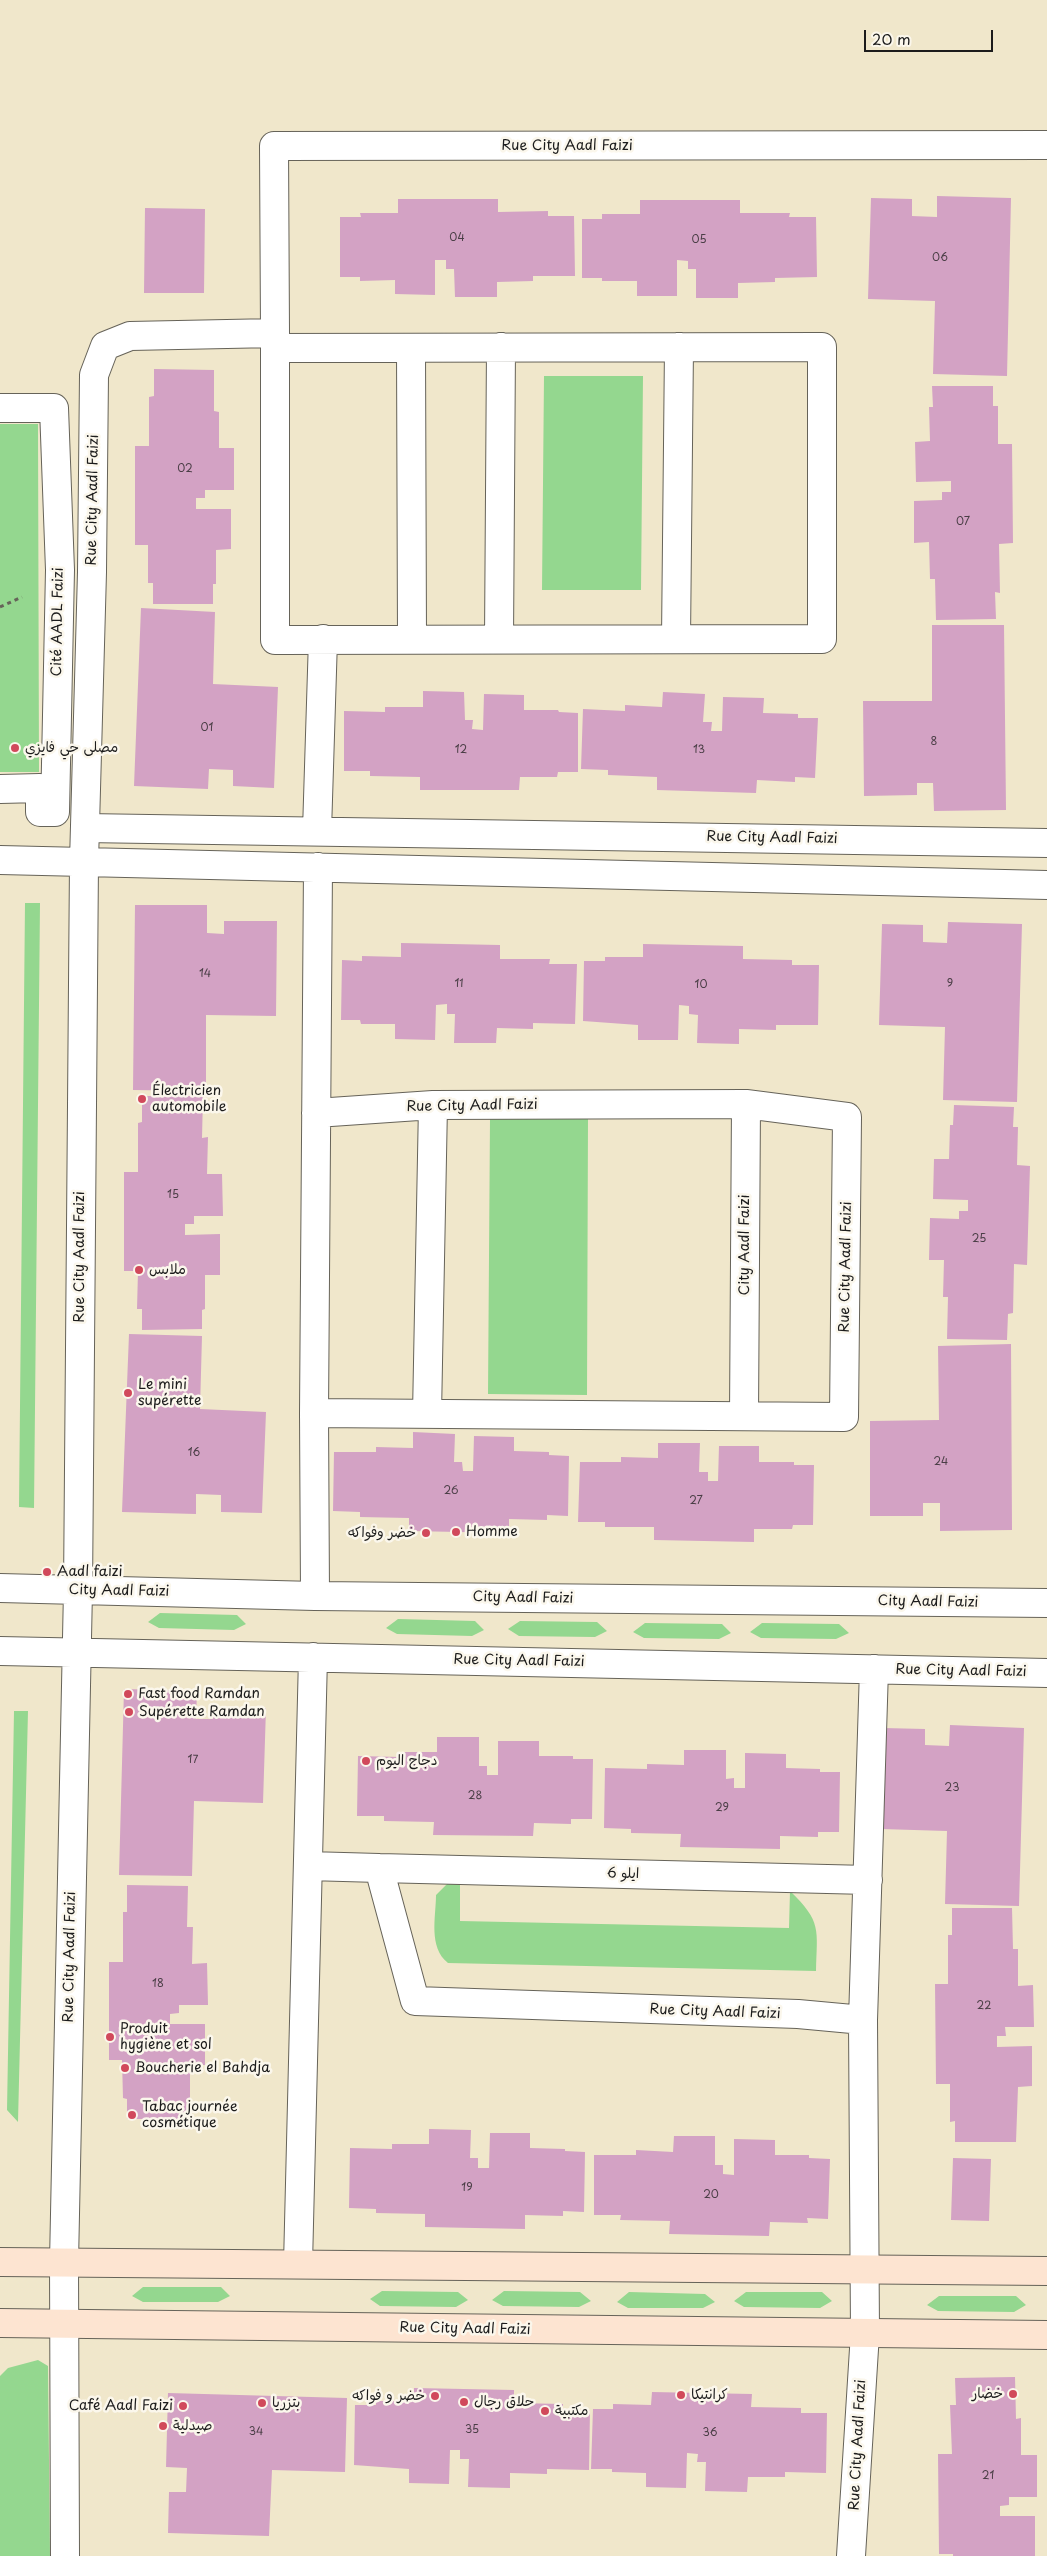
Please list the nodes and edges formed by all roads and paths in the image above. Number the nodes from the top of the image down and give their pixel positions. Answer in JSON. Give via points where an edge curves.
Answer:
{"nodes":[{"id":1,"x":1047,"y":144,"type":"edge"},
{"id":2,"x":275,"y":341,"type":"junction"},
{"id":3,"x":679,"y":347,"type":"junction"},
{"id":4,"x":411,"y":348,"type":"junction"},
{"id":5,"x":501,"y":348,"type":"junction"},
{"id":6,"x":0,"y":408,"type":"edge"},
{"id":7,"x":323,"y":639,"type":"junction"},
{"id":8,"x":412,"y":639,"type":"junction"},
{"id":9,"x":676,"y":639,"type":"junction"},
{"id":10,"x":499,"y":640,"type":"junction"},
{"id":11,"x":0,"y":789,"type":"edge"},
{"id":12,"x":85,"y":828,"type":"junction"},
{"id":13,"x":317,"y":832,"type":"junction"},
{"id":14,"x":1047,"y":843,"type":"edge"},
{"id":15,"x":0,"y":860,"type":"edge"},
{"id":16,"x":84,"y":862,"type":"junction"},
{"id":17,"x":318,"y":868,"type":"junction"},
{"id":18,"x":1047,"y":885,"type":"edge"},
{"id":19,"x":746,"y":1104,"type":"junction"},
{"id":20,"x":433,"y":1105,"type":"junction"},
{"id":21,"x":316,"y":1113,"type":"junction"},
{"id":22,"x":314,"y":1413,"type":"junction"},
{"id":23,"x":427,"y":1414,"type":"junction"},
{"id":24,"x":744,"y":1416,"type":"junction"},
{"id":25,"x":0,"y":1588,"type":"edge"},
{"id":26,"x":78,"y":1590,"type":"junction"},
{"id":27,"x":315,"y":1596,"type":"junction"},
{"id":28,"x":1047,"y":1603,"type":"edge"},
{"id":29,"x":0,"y":1650,"type":"edge"},
{"id":30,"x":76,"y":1652,"type":"junction"},
{"id":31,"x":313,"y":1657,"type":"junction"},
{"id":32,"x":874,"y":1669,"type":"junction"},
{"id":33,"x":1047,"y":1673,"type":"edge"},
{"id":34,"x":308,"y":1866,"type":"junction"},
{"id":35,"x":379,"y":1868,"type":"junction"},
{"id":36,"x":868,"y":1880,"type":"junction"},
{"id":37,"x":863,"y":2020,"type":"junction"},
{"id":38,"x":0,"y":2262,"type":"edge"},
{"id":39,"x":64,"y":2262,"type":"junction"},
{"id":40,"x":298,"y":2264,"type":"junction"},
{"id":41,"x":865,"y":2268,"type":"junction"},
{"id":42,"x":1047,"y":2271,"type":"edge"},
{"id":43,"x":0,"y":2323,"type":"edge"},
{"id":44,"x":64,"y":2324,"type":"junction"},
{"id":45,"x":865,"y":2333,"type":"junction"},
{"id":46,"x":1047,"y":2335,"type":"edge"},
{"id":47,"x":66,"y":2556,"type":"edge"},
{"id":48,"x":851,"y":2556,"type":"edge"}],
"edges":[{"from":1,"to":2,"type":"street","name":"Rue City Aadl Faizi","via":[[274,146]]},
{"from":2,"to":4,"type":"street","name":"Rue City Aadl Faizi"},
{"from":2,"to":7,"type":"street","name":"Rue City Aadl Faizi","via":[[275,640]]},
{"from":2,"to":12,"type":"street","name":"Rue City Aadl Faizi","via":[[130,336],[105,346],[94,375]]},
{"from":3,"to":5,"type":"street","name":"Rue City Aadl Faizi"},
{"from":3,"to":9,"type":"street"},
{"from":3,"to":9,"type":"street","name":"Rue City Aadl Faizi","via":[[822,347],[822,639]]},
{"from":4,"to":5,"type":"street","name":"Rue City Aadl Faizi"},
{"from":4,"to":8,"type":"street"},
{"from":5,"to":10,"type":"street"},
{"from":6,"to":11,"type":"street","name":"Cité AADL Faizi","via":[[54,408],[60,570],[54,812],[40,812],[40,788]]},
{"from":7,"to":8,"type":"street","name":"Rue City Aadl Faizi"},
{"from":7,"to":13,"type":"street"},
{"from":8,"to":10,"type":"street","name":"Rue City Aadl Faizi"},
{"from":9,"to":10,"type":"street","name":"Rue City Aadl Faizi"},
{"from":12,"to":13,"type":"street","name":"Rue City Aadl Faizi"},
{"from":12,"to":16,"type":"street","name":"Rue City Aadl Faizi"},
{"from":13,"to":14,"type":"street","name":"Rue City Aadl Faizi"},
{"from":15,"to":16,"type":"street"},
{"from":16,"to":17,"type":"street"},
{"from":16,"to":26,"type":"street","name":"Rue City Aadl Faizi"},
{"from":17,"to":18,"type":"street"},
{"from":17,"to":21,"type":"street"},
{"from":19,"to":20,"type":"street","name":"Rue City Aadl Faizi"},
{"from":19,"to":24,"type":"street","name":"City Aadl Faizi"},
{"from":19,"to":24,"type":"street","name":"Rue City Aadl Faizi","via":[[847,1117],[847,1127],[844,1417]]},
{"from":20,"to":21,"type":"street","name":"Rue City Aadl Faizi"},
{"from":20,"to":23,"type":"street"},
{"from":21,"to":22,"type":"street"},
{"from":22,"to":23,"type":"street","name":"Rue City Aadl Faizi"},
{"from":22,"to":27,"type":"street"},
{"from":23,"to":24,"type":"street","name":"Rue City Aadl Faizi"},
{"from":25,"to":26,"type":"street","name":"City Aadl Faizi"},
{"from":26,"to":27,"type":"street","name":"City Aadl Faizi"},
{"from":26,"to":30,"type":"street","name":"Rue City Aadl Faizi"},
{"from":27,"to":28,"type":"street","name":"City Aadl Faizi"},
{"from":29,"to":30,"type":"street","name":"Rue City Aadl Faizi"},
{"from":30,"to":31,"type":"street","name":"Rue City Aadl Faizi"},
{"from":30,"to":39,"type":"street","name":"Rue City Aadl Faizi"},
{"from":31,"to":32,"type":"street","name":"Rue City Aadl Faizi"},
{"from":31,"to":34,"type":"street"},
{"from":32,"to":33,"type":"street","name":"Rue City Aadl Faizi"},
{"from":32,"to":36,"type":"street","name":"Rue City Aadl Faizi"},
{"from":34,"to":35,"type":"street"},
{"from":34,"to":40,"type":"street"},
{"from":35,"to":36,"type":"street","name":"ايلو 6"},
{"from":35,"to":37,"type":"street","name":"Rue City Aadl Faizi","via":[[416,2001],[798,2014]]},
{"from":36,"to":37,"type":"street","name":"Rue City Aadl Faizi"},
{"from":37,"to":41,"type":"street","name":"Rue City Aadl Faizi"},
{"from":38,"to":39,"type":"main road"},
{"from":39,"to":40,"type":"main road"},
{"from":39,"to":44,"type":"street","name":"Rue City Aadl Faizi"},
{"from":40,"to":41,"type":"main road"},
{"from":41,"to":42,"type":"main road"},
{"from":41,"to":45,"type":"street","name":"Rue City Aadl Faizi"},
{"from":43,"to":44,"type":"main road","name":"Rue City Aadl Faizi"},
{"from":44,"to":45,"type":"main road","name":"Rue City Aadl Faizi"},
{"from":44,"to":47,"type":"street","name":"Rue City Aadl Faizi"},
{"from":45,"to":46,"type":"main road","name":"Rue City Aadl Faizi"},
{"from":45,"to":48,"type":"street","name":"Rue City Aadl Faizi"}]}
